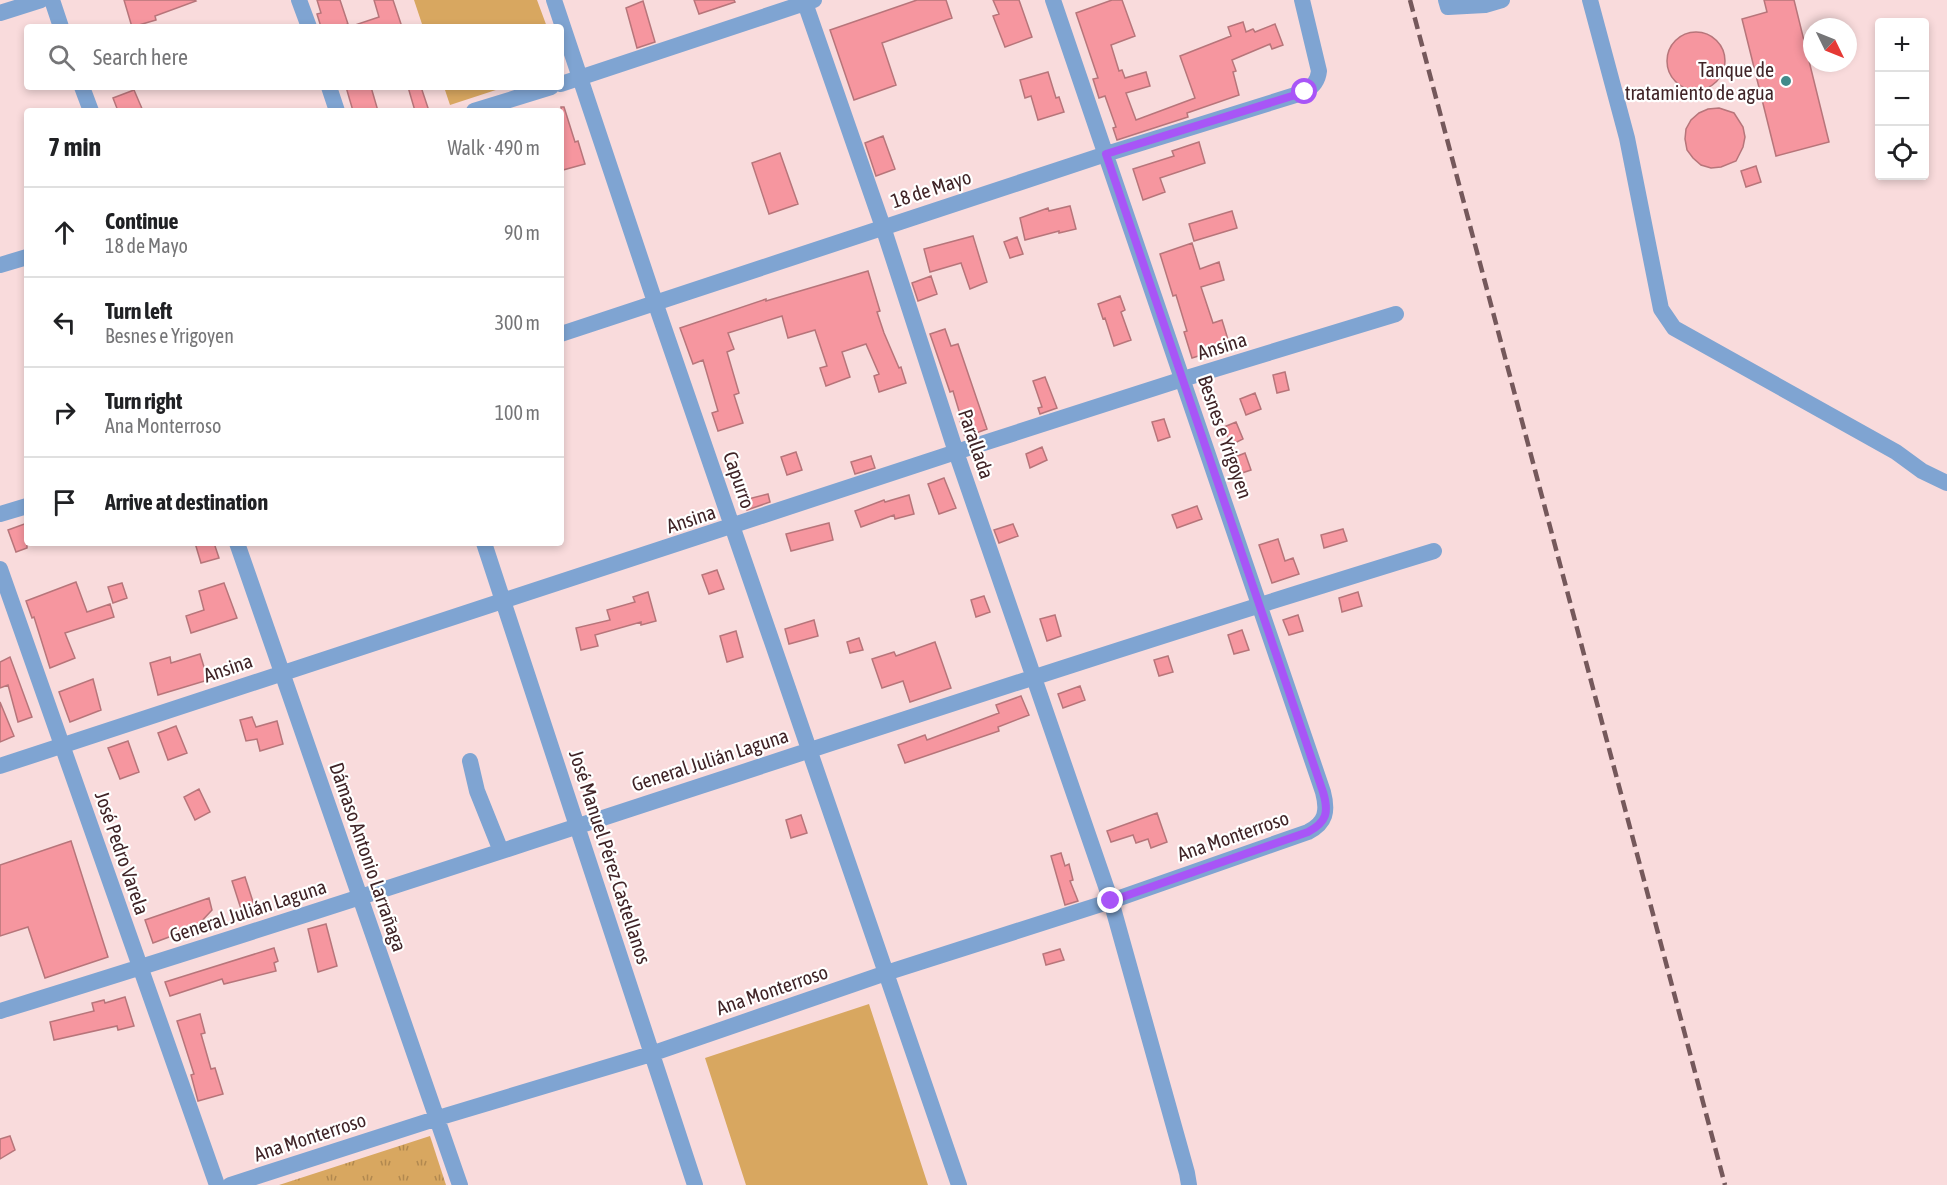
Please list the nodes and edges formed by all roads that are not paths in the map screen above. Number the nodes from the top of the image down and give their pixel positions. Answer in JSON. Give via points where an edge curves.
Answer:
{"nodes":[{"id":1,"x":41,"y":0,"type":"edge"},
{"id":2,"x":51,"y":0,"type":"edge"},
{"id":3,"x":299,"y":0,"type":"edge"},
{"id":4,"x":554,"y":0,"type":"edge"},
{"id":5,"x":1053,"y":0,"type":"edge"},
{"id":6,"x":1302,"y":0,"type":"edge"},
{"id":7,"x":1502,"y":0,"type":"edge"},
{"id":8,"x":1590,"y":0,"type":"edge"},
{"id":9,"x":808,"y":1,"type":"edge"},
{"id":10,"x":1447,"y":4,"type":"edge"},
{"id":11,"x":0,"y":13,"type":"edge"},
{"id":12,"x":60,"y":24,"type":"edge"},
{"id":13,"x":308,"y":24,"type":"edge"},
{"id":14,"x":562,"y":24,"type":"edge"},
{"id":15,"x":564,"y":30,"type":"edge"},
{"id":16,"x":580,"y":78,"type":"junction"},
{"id":17,"x":564,"y":83,"type":"edge"},
{"id":18,"x":83,"y":90,"type":"edge"},
{"id":19,"x":330,"y":90,"type":"edge"},
{"id":20,"x":541,"y":90,"type":"edge"},
{"id":21,"x":90,"y":108,"type":"edge"},
{"id":22,"x":336,"y":108,"type":"edge"},
{"id":23,"x":484,"y":108,"type":"edge"},
{"id":24,"x":1106,"y":154,"type":"junction"},
{"id":25,"x":883,"y":227,"type":"junction"},
{"id":26,"x":24,"y":258,"type":"edge"},
{"id":27,"x":0,"y":266,"type":"edge"},
{"id":28,"x":655,"y":302,"type":"junction"},
{"id":29,"x":1396,"y":314,"type":"dead end"},
{"id":30,"x":564,"y":332,"type":"edge"},
{"id":31,"x":1183,"y":379,"type":"junction"},
{"id":32,"x":956,"y":452,"type":"junction"},
{"id":33,"x":1947,"y":483,"type":"edge"},
{"id":34,"x":24,"y":507,"type":"edge"},
{"id":35,"x":0,"y":514,"type":"edge"},
{"id":36,"x":733,"y":527,"type":"junction"},
{"id":37,"x":238,"y":546,"type":"edge"},
{"id":38,"x":485,"y":546,"type":"edge"},
{"id":39,"x":1434,"y":550,"type":"dead end"},
{"id":40,"x":0,"y":569,"type":"edge"},
{"id":41,"x":504,"y":601,"type":"junction"},
{"id":42,"x":1260,"y":604,"type":"junction"},
{"id":43,"x":281,"y":673,"type":"junction"},
{"id":44,"x":1035,"y":677,"type":"junction"},
{"id":45,"x":63,"y":746,"type":"junction"},
{"id":46,"x":809,"y":750,"type":"junction"},
{"id":47,"x":470,"y":761,"type":"dead end"},
{"id":48,"x":0,"y":766,"type":"edge"},
{"id":49,"x":1323,"y":821,"type":"joint"},
{"id":50,"x":578,"y":826,"type":"junction"},
{"id":51,"x":501,"y":851,"type":"junction"},
{"id":52,"x":360,"y":898,"type":"junction"},
{"id":53,"x":1111,"y":901,"type":"junction"},
{"id":54,"x":139,"y":968,"type":"junction"},
{"id":55,"x":886,"y":973,"type":"junction"},
{"id":56,"x":0,"y":1011,"type":"edge"},
{"id":57,"x":651,"y":1054,"type":"junction"},
{"id":58,"x":438,"y":1118,"type":"junction"},
{"id":59,"x":217,"y":1185,"type":"edge"},
{"id":60,"x":230,"y":1185,"type":"edge"},
{"id":61,"x":460,"y":1185,"type":"edge"},
{"id":62,"x":695,"y":1185,"type":"edge"},
{"id":63,"x":959,"y":1185,"type":"edge"},
{"id":64,"x":1189,"y":1185,"type":"edge"}],
"edges":[{"from":1,"to":11,"type":"street"},
{"from":2,"to":12,"type":"street"},
{"from":3,"to":13,"type":"street"},
{"from":4,"to":14,"type":"street","name":"Capurro"},
{"from":5,"to":24,"type":"street","name":"Besnes e Yrigoyen"},
{"from":6,"to":24,"type":"street","name":"18 de Mayo","via":[[1319,71],[1314,86],[1296,96]]},
{"from":7,"to":10,"type":"street","via":[[1485,5]]},
{"from":8,"to":33,"type":"street","via":[[1627,138],[1661,309],[1674,328]]},
{"from":9,"to":16,"type":"street"},
{"from":9,"to":25,"type":"street","name":"Parallada"},
{"from":15,"to":16,"type":"street","name":"Capurro"},
{"from":16,"to":17,"type":"street"},
{"from":16,"to":28,"type":"street","name":"Capurro"},
{"from":18,"to":21,"type":"street"},
{"from":19,"to":22,"type":"street"},
{"from":20,"to":23,"type":"street"},
{"from":24,"to":25,"type":"street","name":"18 de Mayo"},
{"from":24,"to":31,"type":"street","name":"Besnes e Yrigoyen"},
{"from":25,"to":28,"type":"street","name":"18 de Mayo"},
{"from":25,"to":32,"type":"street","name":"Parallada"},
{"from":26,"to":27,"type":"street"},
{"from":28,"to":30,"type":"street","name":"18 de Mayo"},
{"from":28,"to":36,"type":"street","name":"Capurro"},
{"from":29,"to":31,"type":"street","name":"Ansina"},
{"from":31,"to":32,"type":"street","name":"Ansina"},
{"from":31,"to":42,"type":"street","name":"Besnes e Yrigoyen"},
{"from":32,"to":36,"type":"street","name":"Ansina"},
{"from":32,"to":44,"type":"street","name":"Parallada"},
{"from":34,"to":35,"type":"street"},
{"from":36,"to":41,"type":"street","name":"Ansina"},
{"from":36,"to":46,"type":"street","name":"Capurro"},
{"from":37,"to":43,"type":"street","name":"Dámaso Antonio Larrañaga"},
{"from":38,"to":41,"type":"street","name":"José Manuel Pérez Castellanos"},
{"from":39,"to":42,"type":"street","name":"General Julián Laguna"},
{"from":40,"to":45,"type":"street","name":"José Pedro Varela"},
{"from":41,"to":43,"type":"street","name":"Ansina"},
{"from":41,"to":50,"type":"street","name":"José Manuel Pérez Castellanos"},
{"from":42,"to":44,"type":"street","name":"General Julián Laguna"},
{"from":42,"to":49,"type":"street","name":"Besnes e Yrigoyen","via":[[1326,801]]},
{"from":43,"to":45,"type":"street","name":"Ansina"},
{"from":43,"to":52,"type":"street","name":"Dámaso Antonio Larrañaga"},
{"from":44,"to":46,"type":"street","name":"General Julián Laguna"},
{"from":44,"to":53,"type":"street","name":"Parallada"},
{"from":45,"to":48,"type":"street","name":"Ansina"},
{"from":45,"to":54,"type":"street","name":"José Pedro Varela"},
{"from":46,"to":50,"type":"street","name":"General Julián Laguna"},
{"from":46,"to":55,"type":"street","name":"Capurro"},
{"from":47,"to":51,"type":"street","via":[[477,791]]},
{"from":49,"to":53,"type":"street","name":"Ana Monterroso","via":[[1308,832]]},
{"from":50,"to":51,"type":"street","name":"General Julián Laguna"},
{"from":50,"to":57,"type":"street","name":"José Manuel Pérez Castellanos"},
{"from":51,"to":52,"type":"street","name":"General Julián Laguna"},
{"from":52,"to":54,"type":"street","name":"General Julián Laguna"},
{"from":52,"to":58,"type":"street","name":"Dámaso Antonio Larrañaga"},
{"from":53,"to":55,"type":"street","name":"Ana Monterroso"},
{"from":53,"to":64,"type":"street","name":"Parallada"},
{"from":54,"to":56,"type":"street","name":"General Julián Laguna"},
{"from":54,"to":59,"type":"street","name":"José Pedro Varela"},
{"from":55,"to":57,"type":"street","name":"Ana Monterroso"},
{"from":55,"to":63,"type":"street","name":"Capurro"},
{"from":57,"to":58,"type":"street","name":"Ana Monterroso"},
{"from":57,"to":62,"type":"street","name":"José Manuel Pérez Castellanos"},
{"from":58,"to":60,"type":"street","name":"Ana Monterroso"},
{"from":58,"to":61,"type":"street","name":"Dámaso Antonio Larrañaga"}]}
